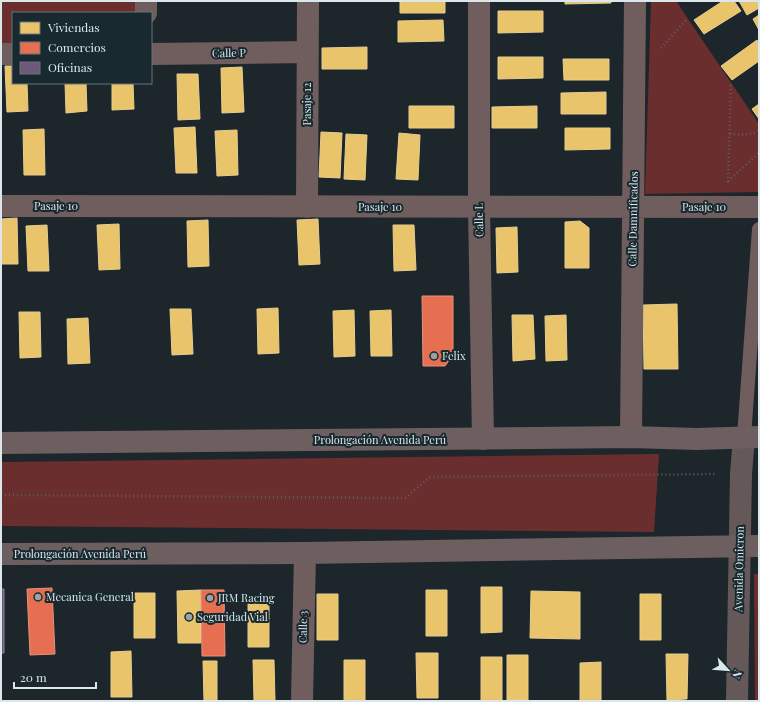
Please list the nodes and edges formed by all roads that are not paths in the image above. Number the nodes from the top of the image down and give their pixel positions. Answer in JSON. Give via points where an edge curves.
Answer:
{"nodes":[{"id":1,"x":146,"y":1,"type":"edge"},
{"id":2,"x":308,"y":1,"type":"edge"},
{"id":3,"x":479,"y":1,"type":"edge"},
{"id":4,"x":635,"y":1,"type":"edge"},
{"id":5,"x":146,"y":12,"type":"edge"},
{"id":6,"x":307,"y":52,"type":"junction"},
{"id":7,"x":1,"y":54,"type":"edge"},
{"id":8,"x":12,"y":54,"type":"edge"},
{"id":9,"x":152,"y":54,"type":"edge"},
{"id":10,"x":1,"y":206,"type":"edge"},
{"id":11,"x":307,"y":207,"type":"junction"},
{"id":12,"x":479,"y":207,"type":"junction"},
{"id":13,"x":633,"y":207,"type":"junction"},
{"id":14,"x":759,"y":207,"type":"edge"},
{"id":15,"x":759,"y":230,"type":"edge"},
{"id":16,"x":631,"y":437,"type":"junction"},
{"id":17,"x":752,"y":437,"type":"edge"},
{"id":18,"x":483,"y":439,"type":"junction"},
{"id":19,"x":1,"y":443,"type":"edge"},
{"id":20,"x":749,"y":546,"type":"edge"},
{"id":21,"x":305,"y":552,"type":"junction"},
{"id":22,"x":1,"y":554,"type":"edge"},
{"id":23,"x":302,"y":701,"type":"edge"},
{"id":24,"x":737,"y":701,"type":"edge"}],
"edges":[{"from":1,"to":5,"type":"street"},
{"from":2,"to":6,"type":"street","name":"Pasaje 12"},
{"from":3,"to":12,"type":"street","name":"Calle L"},
{"from":4,"to":13,"type":"street","name":"Calle Damnificados"},
{"from":6,"to":9,"type":"street","name":"Calle P"},
{"from":6,"to":11,"type":"street","name":"Pasaje 12"},
{"from":7,"to":8,"type":"street"},
{"from":10,"to":11,"type":"street","name":"Pasaje 10"},
{"from":11,"to":12,"type":"street","name":"Pasaje 10"},
{"from":12,"to":13,"type":"street","name":"Pasaje 10"},
{"from":12,"to":18,"type":"street","name":"Calle L"},
{"from":13,"to":14,"type":"street","name":"Pasaje 10"},
{"from":13,"to":16,"type":"street","name":"Calle Damnificados"},
{"from":15,"to":17,"type":"lane"},
{"from":16,"to":17,"type":"main road","name":"Prolongación Avenida Perú"},
{"from":16,"to":18,"type":"main road","name":"Prolongación Avenida Perú"},
{"from":17,"to":20,"type":"street","name":"Avenida Omicron","via":[[741,474]]},
{"from":18,"to":19,"type":"main road","name":"Prolongación Avenida Perú"},
{"from":20,"to":21,"type":"main road","name":"Prolongación Avenida Perú"},
{"from":20,"to":24,"type":"street","name":"Avenida Omicron"},
{"from":21,"to":22,"type":"main road","name":"Prolongación Avenida Perú"},
{"from":21,"to":23,"type":"street","name":"Calle 3"}]}
